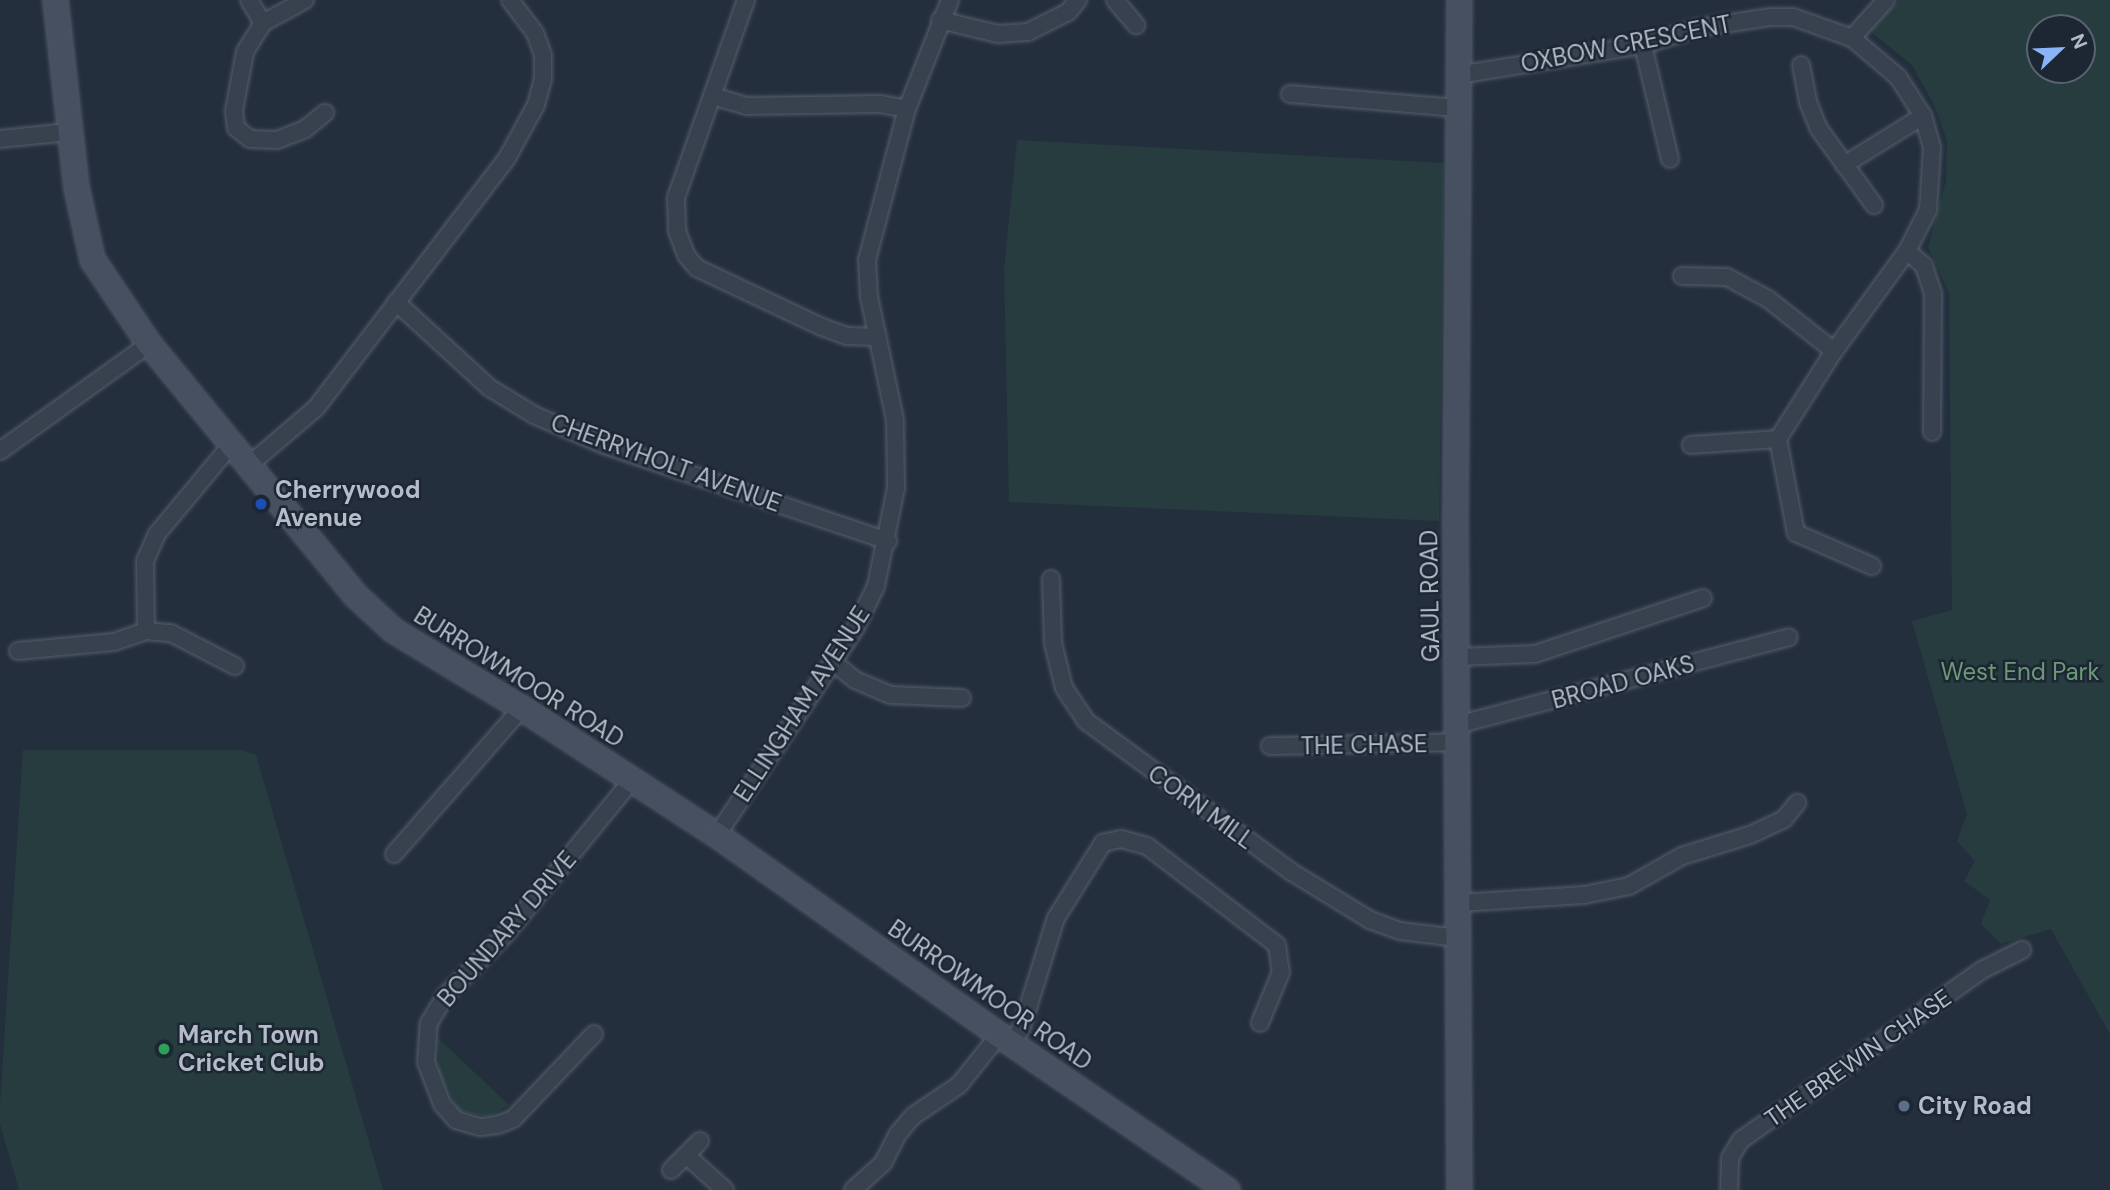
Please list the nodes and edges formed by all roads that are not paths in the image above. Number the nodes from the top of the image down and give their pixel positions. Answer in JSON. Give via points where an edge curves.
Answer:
{"nodes":[{"id":1,"x":55,"y":0,"type":"edge"},
{"id":2,"x":249,"y":0,"type":"edge"},
{"id":3,"x":305,"y":0,"type":"edge"},
{"id":4,"x":746,"y":0,"type":"edge"},
{"id":5,"x":950,"y":0,"type":"edge"},
{"id":6,"x":1078,"y":0,"type":"edge"},
{"id":7,"x":1115,"y":0,"type":"edge"},
{"id":8,"x":1459,"y":0,"type":"edge"},
{"id":9,"x":1771,"y":0,"type":"edge"},
{"id":10,"x":1886,"y":0,"type":"edge"},
{"id":11,"x":512,"y":1,"type":"edge"},
{"id":12,"x":1771,"y":17,"type":"junction"},
{"id":13,"x":940,"y":20,"type":"junction"},
{"id":14,"x":263,"y":23,"type":"junction"},
{"id":15,"x":1136,"y":25,"type":"dead end"},
{"id":16,"x":1852,"y":38,"type":"junction"},
{"id":17,"x":1643,"y":45,"type":"junction"},
{"id":18,"x":1801,"y":65,"type":"dead end"},
{"id":19,"x":1458,"y":75,"type":"junction"},
{"id":20,"x":1290,"y":94,"type":"dead end"},
{"id":21,"x":712,"y":96,"type":"junction"},
{"id":22,"x":1457,"y":108,"type":"junction"},
{"id":23,"x":907,"y":109,"type":"junction"},
{"id":24,"x":325,"y":113,"type":"dead end"},
{"id":25,"x":1923,"y":116,"type":"junction"},
{"id":26,"x":69,"y":132,"type":"junction"},
{"id":27,"x":0,"y":139,"type":"edge"},
{"id":28,"x":1670,"y":159,"type":"dead end"},
{"id":29,"x":1844,"y":165,"type":"junction"},
{"id":30,"x":1874,"y":205,"type":"dead end"},
{"id":31,"x":1907,"y":251,"type":"junction"},
{"id":32,"x":1682,"y":276,"type":"dead end"},
{"id":33,"x":396,"y":302,"type":"junction"},
{"id":34,"x":878,"y":337,"type":"junction"},
{"id":35,"x":149,"y":344,"type":"junction"},
{"id":36,"x":1834,"y":351,"type":"junction"},
{"id":37,"x":1932,"y":432,"type":"dead end"},
{"id":38,"x":1778,"y":439,"type":"junction"},
{"id":39,"x":231,"y":445,"type":"junction"},
{"id":40,"x":1690,"y":445,"type":"dead end"},
{"id":41,"x":0,"y":451,"type":"edge"},
{"id":42,"x":248,"y":466,"type":"junction"},
{"id":43,"x":888,"y":541,"type":"junction"},
{"id":44,"x":1872,"y":566,"type":"dead end"},
{"id":45,"x":1051,"y":579,"type":"dead end"},
{"id":46,"x":1703,"y":598,"type":"dead end"},
{"id":47,"x":146,"y":631,"type":"junction"},
{"id":48,"x":1789,"y":637,"type":"dead end"},
{"id":49,"x":18,"y":651,"type":"dead end"},
{"id":50,"x":1458,"y":657,"type":"junction"},
{"id":51,"x":833,"y":662,"type":"junction"},
{"id":52,"x":235,"y":666,"type":"dead end"},
{"id":53,"x":962,"y":698,"type":"dead end"},
{"id":54,"x":522,"y":708,"type":"junction"},
{"id":55,"x":1457,"y":734,"type":"junction"},
{"id":56,"x":1270,"y":746,"type":"dead end"},
{"id":57,"x":632,"y":779,"type":"junction"},
{"id":58,"x":1797,"y":803,"type":"dead end"},
{"id":59,"x":717,"y":835,"type":"junction"},
{"id":60,"x":394,"y":854,"type":"dead end"},
{"id":61,"x":1460,"y":903,"type":"junction"},
{"id":62,"x":1458,"y":938,"type":"junction"},
{"id":63,"x":2022,"y":950,"type":"dead end"},
{"id":64,"x":1260,"y":1023,"type":"dead end"},
{"id":65,"x":594,"y":1034,"type":"dead end"},
{"id":66,"x":1005,"y":1040,"type":"junction"},
{"id":67,"x":700,"y":1141,"type":"dead end"},
{"id":68,"x":687,"y":1156,"type":"junction"},
{"id":69,"x":671,"y":1170,"type":"dead end"},
{"id":70,"x":725,"y":1190,"type":"edge"},
{"id":71,"x":853,"y":1190,"type":"edge"},
{"id":72,"x":1227,"y":1190,"type":"edge"},
{"id":73,"x":1458,"y":1190,"type":"edge"},
{"id":74,"x":1729,"y":1190,"type":"edge"}],
"edges":[{"from":1,"to":26,"type":"street","name":"BURROWMOOR ROAD"},
{"from":2,"to":14,"type":"street"},
{"from":3,"to":14,"type":"street"},
{"from":4,"to":21,"type":"street"},
{"from":5,"to":13,"type":"street","name":"ELLINGHAM AVENUE"},
{"from":6,"to":13,"type":"street","via":[[1068,12],[1028,32],[998,34]]},
{"from":7,"to":15,"type":"street"},
{"from":8,"to":19,"type":"street","name":"GAUL ROAD"},
{"from":9,"to":12,"type":"street"},
{"from":10,"to":16,"type":"street"},
{"from":11,"to":33,"type":"street","via":[[527,20],[543,55],[536,105],[506,158]]},
{"from":12,"to":16,"type":"street","name":"OXBOW CRESCENT","via":[[1793,18]]},
{"from":12,"to":17,"type":"street","name":"OXBOW CRESCENT","via":[[1698,28]]},
{"from":13,"to":23,"type":"street","name":"ELLINGHAM AVENUE"},
{"from":14,"to":24,"type":"street","via":[[244,52],[234,111],[236,128],[250,139],[277,140],[305,129]]},
{"from":16,"to":25,"type":"street","name":"OXBOW CRESCENT","via":[[1898,77]]},
{"from":17,"to":19,"type":"street","name":"OXBOW CRESCENT"},
{"from":17,"to":28,"type":"street"},
{"from":18,"to":29,"type":"street","via":[[1808,102]]},
{"from":19,"to":22,"type":"street","name":"GAUL ROAD"},
{"from":20,"to":22,"type":"street"},
{"from":21,"to":23,"type":"street","via":[[746,106],[880,104]]},
{"from":21,"to":34,"type":"street","via":[[676,198],[677,231],[686,255],[697,268],[822,327],[847,336]]},
{"from":22,"to":50,"type":"street","name":"GAUL ROAD"},
{"from":23,"to":34,"type":"street","name":"ELLINGHAM AVENUE","via":[[867,260]]},
{"from":25,"to":29,"type":"street"},
{"from":25,"to":31,"type":"street","name":"OXBOW CRESCENT","via":[[1932,148],[1932,184],[1928,210]]},
{"from":26,"to":27,"type":"street"},
{"from":26,"to":35,"type":"street","name":"BURROWMOOR ROAD","via":[[92,259]]},
{"from":29,"to":30,"type":"street"},
{"from":31,"to":36,"type":"street","name":"OXBOW CRESCENT"},
{"from":31,"to":37,"type":"street","via":[[1924,266],[1933,294]]},
{"from":32,"to":36,"type":"street","via":[[1727,277],[1768,299]]},
{"from":33,"to":42,"type":"street","via":[[316,408]]},
{"from":33,"to":43,"type":"street","name":"CHERRYHOLT AVENUE","via":[[490,388],[534,415],[604,445]]},
{"from":34,"to":43,"type":"street","name":"ELLINGHAM AVENUE","via":[[895,420],[896,488]]},
{"from":35,"to":39,"type":"street","name":"BURROWMOOR ROAD"},
{"from":35,"to":41,"type":"street"},
{"from":36,"to":38,"type":"street","name":"OXBOW CRESCENT"},
{"from":38,"to":40,"type":"street"},
{"from":38,"to":44,"type":"street","via":[[1796,533]]},
{"from":39,"to":42,"type":"street","name":"BURROWMOOR ROAD"},
{"from":39,"to":47,"type":"street","via":[[157,534],[145,561]]},
{"from":42,"to":54,"type":"street","name":"BURROWMOOR ROAD","via":[[354,594],[393,630]]},
{"from":43,"to":51,"type":"street","name":"ELLINGHAM AVENUE","via":[[876,586]]},
{"from":45,"to":62,"type":"street","name":"CORN MILL","via":[[1053,642],[1064,688],[1086,721],[1290,871],[1370,920],[1401,931]]},
{"from":46,"to":50,"type":"street","via":[[1546,652]]},
{"from":47,"to":49,"type":"street","via":[[114,642]]},
{"from":47,"to":52,"type":"street","via":[[171,634]]},
{"from":48,"to":55,"type":"street","name":"BROAD OAKS"},
{"from":50,"to":55,"type":"street","name":"GAUL ROAD"},
{"from":51,"to":53,"type":"street","via":[[855,680],[891,695]]},
{"from":51,"to":59,"type":"street","name":"ELLINGHAM AVENUE"},
{"from":54,"to":57,"type":"street","name":"BURROWMOOR ROAD"},
{"from":54,"to":60,"type":"street"},
{"from":55,"to":56,"type":"street","name":"THE CHASE"},
{"from":55,"to":61,"type":"street","name":"GAUL ROAD"},
{"from":57,"to":59,"type":"street","name":"BURROWMOOR ROAD"},
{"from":57,"to":65,"type":"street","name":"BOUNDARY DRIVE","via":[[506,934],[445,996],[429,1023],[426,1062],[442,1104],[456,1120],[480,1128],[513,1119]]},
{"from":58,"to":61,"type":"street","via":[[1784,819],[1682,856],[1629,886],[1584,895]]},
{"from":59,"to":66,"type":"street","name":"BURROWMOOR ROAD"},
{"from":61,"to":62,"type":"street","name":"GAUL ROAD"},
{"from":62,"to":73,"type":"street","name":"GAUL ROAD"},
{"from":63,"to":74,"type":"street","name":"THE BREWIN CHASE","via":[[1982,970],[1741,1140],[1730,1158]]},
{"from":64,"to":66,"type":"street","via":[[1281,972],[1277,945],[1147,846],[1121,839],[1103,843],[1056,918],[1022,1027]]},
{"from":66,"to":71,"type":"street","via":[[959,1085],[914,1116],[897,1135],[883,1163]]},
{"from":66,"to":72,"type":"street","name":"BURROWMOOR ROAD"},
{"from":67,"to":68,"type":"street"},
{"from":68,"to":69,"type":"street"},
{"from":68,"to":70,"type":"street"}]}
